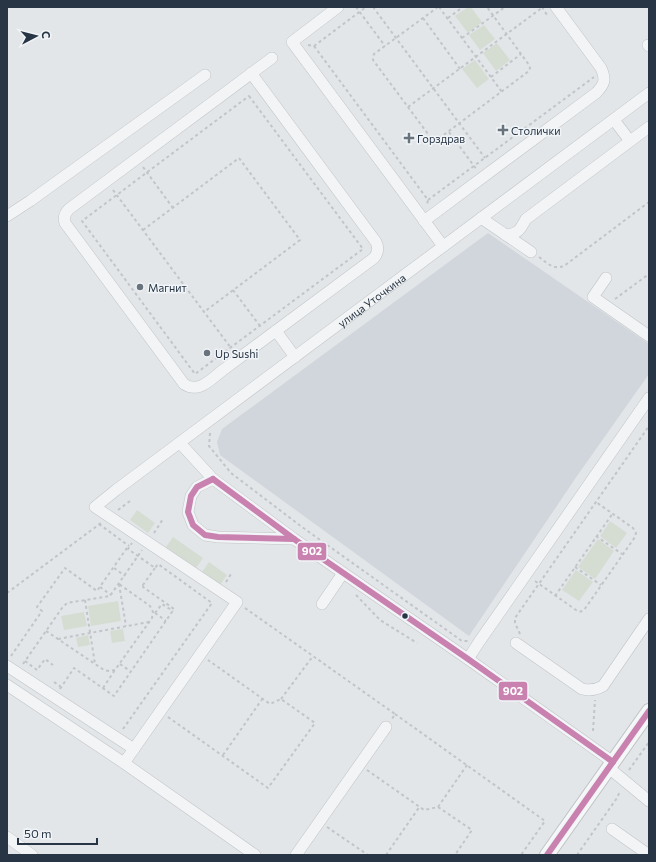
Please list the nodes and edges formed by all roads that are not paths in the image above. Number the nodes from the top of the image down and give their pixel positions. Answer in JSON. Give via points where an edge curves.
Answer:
{"nodes":[{"id":1,"x":338,"y":7,"type":"edge"},
{"id":2,"x":556,"y":7,"type":"edge"},
{"id":3,"x":272,"y":58,"type":"dead end"},
{"id":4,"x":251,"y":73,"type":"junction"},
{"id":5,"x":205,"y":75,"type":"dead end"},
{"id":6,"x":649,"y":93,"type":"edge"},
{"id":7,"x":614,"y":120,"type":"junction"},
{"id":8,"x":649,"y":127,"type":"edge"},
{"id":9,"x":630,"y":142,"type":"junction"},
{"id":10,"x":7,"y":216,"type":"edge"},
{"id":11,"x":482,"y":218,"type":"junction"},
{"id":12,"x":424,"y":221,"type":"junction"},
{"id":13,"x":506,"y":235,"type":"junction"},
{"id":14,"x":443,"y":246,"type":"junction"},
{"id":15,"x":531,"y":252,"type":"road end"},
{"id":16,"x":606,"y":278,"type":"dead end"},
{"id":17,"x":276,"y":331,"type":"junction"},
{"id":18,"x":649,"y":336,"type":"edge"},
{"id":19,"x":295,"y":357,"type":"junction"},
{"id":20,"x":649,"y":398,"type":"edge"},
{"id":21,"x":180,"y":443,"type":"junction"},
{"id":22,"x":212,"y":479,"type":"junction"},
{"id":23,"x":294,"y":539,"type":"junction"},
{"id":24,"x":343,"y":573,"type":"junction"},
{"id":25,"x":322,"y":604,"type":"dead end"},
{"id":26,"x":649,"y":620,"type":"edge"},
{"id":27,"x":516,"y":643,"type":"road end"},
{"id":28,"x":468,"y":659,"type":"junction"},
{"id":29,"x":9,"y":660,"type":"edge"},
{"id":30,"x":7,"y":685,"type":"edge"},
{"id":31,"x":647,"y":718,"type":"edge"},
{"id":32,"x":386,"y":727,"type":"road end"},
{"id":33,"x":134,"y":749,"type":"junction"},
{"id":34,"x":124,"y":763,"type":"junction"},
{"id":35,"x":611,"y":765,"type":"junction"},
{"id":36,"x":649,"y":801,"type":"edge"},
{"id":37,"x":612,"y":829,"type":"dead end"},
{"id":38,"x":7,"y":837,"type":"edge"},
{"id":39,"x":32,"y":855,"type":"edge"},
{"id":40,"x":254,"y":855,"type":"edge"},
{"id":41,"x":296,"y":855,"type":"edge"},
{"id":42,"x":547,"y":855,"type":"edge"},
{"id":43,"x":649,"y":855,"type":"edge"}],
"edges":[{"from":1,"to":12,"type":"street","via":[[292,42]]},
{"from":2,"to":12,"type":"street","via":[[601,68],[604,76],[602,87]]},
{"from":3,"to":4,"type":"street"},
{"from":4,"to":17,"type":"street","via":[[378,247],[374,258]]},
{"from":4,"to":17,"type":"street","via":[[69,208],[64,219],[184,384],[201,387]]},
{"from":5,"to":10,"type":"street"},
{"from":6,"to":7,"type":"street","name":"улица Уточкина"},
{"from":7,"to":9,"type":"street"},
{"from":7,"to":11,"type":"street","name":"улица Уточкина"},
{"from":8,"to":9,"type":"street"},
{"from":9,"to":13,"type":"street","via":[[526,219],[518,231]]},
{"from":11,"to":13,"type":"street"},
{"from":11,"to":14,"type":"street","name":"улица Уточкина"},
{"from":12,"to":14,"type":"street"},
{"from":13,"to":15,"type":"street"},
{"from":14,"to":19,"type":"street","name":"улица Уточкина"},
{"from":16,"to":18,"type":"street","via":[[593,297]]},
{"from":17,"to":19,"type":"street"},
{"from":19,"to":21,"type":"street","name":"улица Уточкина"},
{"from":20,"to":28,"type":"street"},
{"from":21,"to":22,"type":"street"},
{"from":21,"to":33,"type":"street","name":"улица Уточкина","via":[[95,507],[237,602]]},
{"from":22,"to":23,"type":"street"},
{"from":22,"to":23,"type":"street","via":[[194,491],[188,512],[193,524],[205,534],[218,537]]},
{"from":23,"to":24,"type":"street"},
{"from":24,"to":25,"type":"street"},
{"from":24,"to":28,"type":"street"},
{"from":26,"to":27,"type":"street","via":[[603,686],[591,690],[582,689]]},
{"from":28,"to":35,"type":"street"},
{"from":29,"to":33,"type":"street","via":[[17,672]]},
{"from":30,"to":34,"type":"street"},
{"from":31,"to":35,"type":"main road"},
{"from":32,"to":41,"type":"street"},
{"from":33,"to":34,"type":"street"},
{"from":34,"to":40,"type":"street"},
{"from":35,"to":36,"type":"street"},
{"from":35,"to":42,"type":"main road"},
{"from":37,"to":43,"type":"street"},
{"from":38,"to":39,"type":"street"}]}
